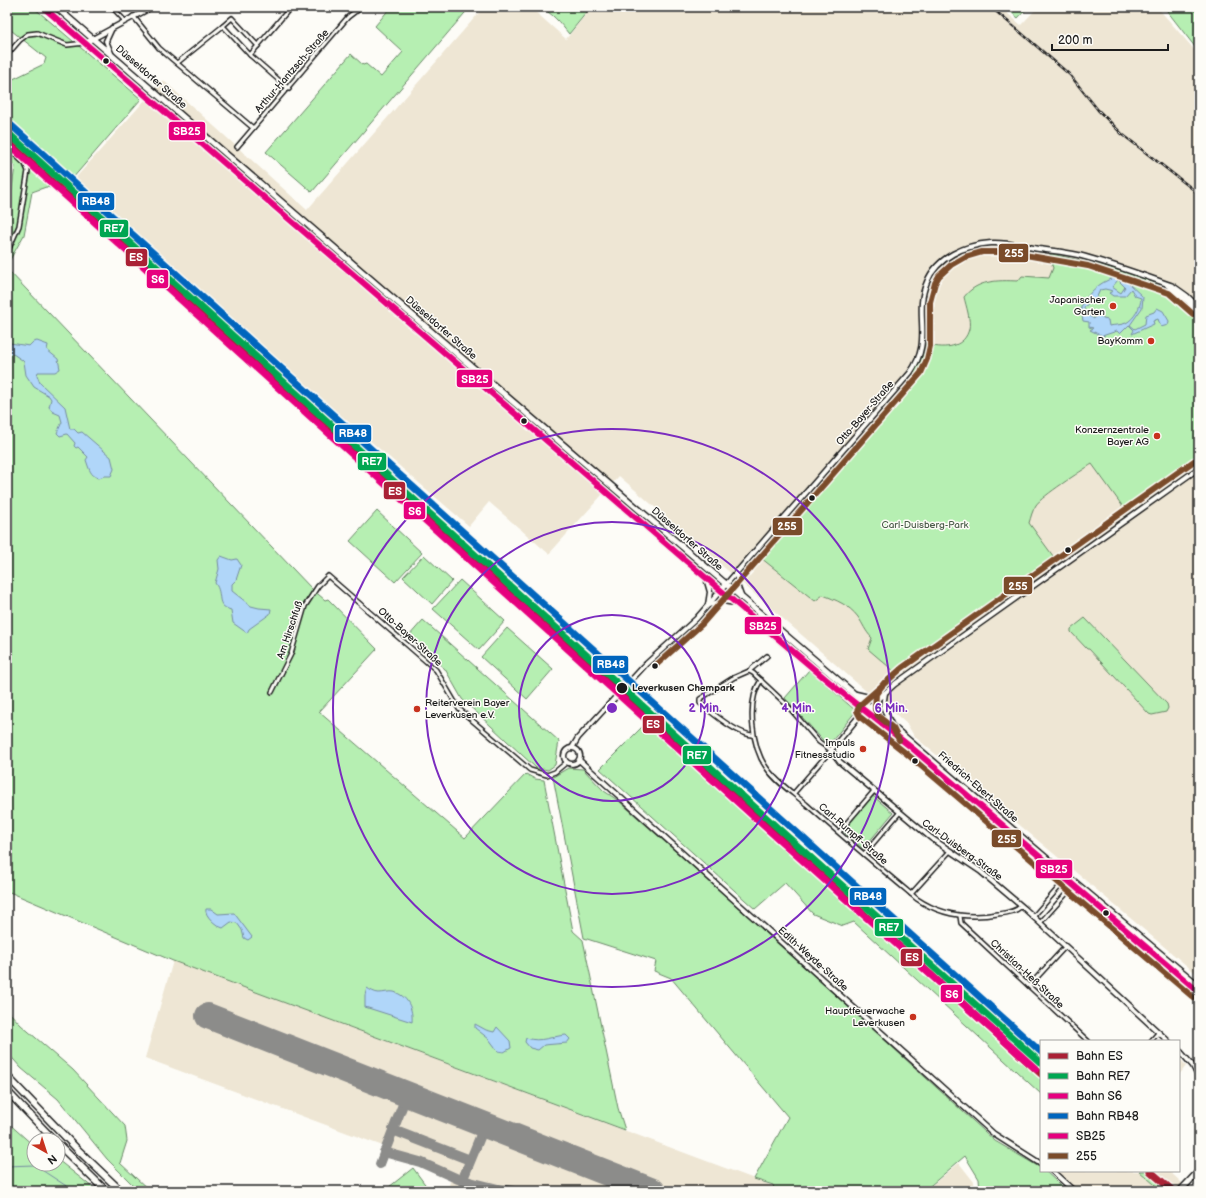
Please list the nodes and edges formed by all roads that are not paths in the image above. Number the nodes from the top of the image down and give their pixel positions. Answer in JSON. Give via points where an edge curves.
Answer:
{"nodes":[{"id":1,"x":43,"y":7,"type":"edge"},
{"id":2,"x":56,"y":7,"type":"edge"},
{"id":3,"x":112,"y":7,"type":"edge"},
{"id":4,"x":152,"y":7,"type":"edge"},
{"id":5,"x":291,"y":7,"type":"edge"},
{"id":6,"x":352,"y":7,"type":"edge"},
{"id":7,"x":361,"y":7,"type":"edge"},
{"id":8,"x":357,"y":11,"type":"junction"},
{"id":9,"x":133,"y":16,"type":"junction"},
{"id":10,"x":124,"y":20,"type":"junction"},
{"id":11,"x":223,"y":26,"type":"junction"},
{"id":12,"x":112,"y":28,"type":"junction"},
{"id":13,"x":93,"y":39,"type":"junction"},
{"id":14,"x":86,"y":43,"type":"junction"},
{"id":15,"x":258,"y":46,"type":"junction"},
{"id":16,"x":7,"y":55,"type":"edge"},
{"id":17,"x":250,"y":55,"type":"junction"},
{"id":18,"x":112,"y":56,"type":"junction"},
{"id":19,"x":177,"y":63,"type":"junction"},
{"id":20,"x":289,"y":89,"type":"junction"},
{"id":21,"x":253,"y":128,"type":"junction"},
{"id":22,"x":7,"y":147,"type":"edge"},
{"id":23,"x":236,"y":147,"type":"dead end"},
{"id":24,"x":7,"y":253,"type":"edge"},
{"id":25,"x":1161,"y":282,"type":"junction"},
{"id":26,"x":395,"y":300,"type":"junction"},
{"id":27,"x":390,"y":306,"type":"junction"},
{"id":28,"x":1199,"y":308,"type":"edge"},
{"id":29,"x":1199,"y":315,"type":"edge"},
{"id":30,"x":550,"y":433,"type":"junction"},
{"id":31,"x":545,"y":438,"type":"junction"},
{"id":32,"x":1199,"y":468,"type":"edge"},
{"id":33,"x":737,"y":571,"type":"junction"},
{"id":34,"x":328,"y":576,"type":"joint"},
{"id":35,"x":706,"y":577,"type":"junction"},
{"id":36,"x":726,"y":584,"type":"junction"},
{"id":37,"x":721,"y":590,"type":"junction"},
{"id":38,"x":742,"y":598,"type":"junction"},
{"id":39,"x":736,"y":603,"type":"junction"},
{"id":40,"x":708,"y":605,"type":"junction"},
{"id":41,"x":787,"y":645,"type":"joint"},
{"id":42,"x":767,"y":656,"type":"dead end"},
{"id":43,"x":749,"y":671,"type":"junction"},
{"id":44,"x":761,"y":680,"type":"junction"},
{"id":45,"x":886,"y":691,"type":"junction"},
{"id":46,"x":272,"y":692,"type":"dead end"},
{"id":47,"x":853,"y":692,"type":"junction"},
{"id":48,"x":869,"y":706,"type":"junction"},
{"id":49,"x":864,"y":711,"type":"junction"},
{"id":50,"x":891,"y":724,"type":"junction"},
{"id":51,"x":753,"y":735,"type":"junction"},
{"id":52,"x":572,"y":748,"type":"junction"},
{"id":53,"x":831,"y":750,"type":"junction"},
{"id":54,"x":579,"y":760,"type":"junction"},
{"id":55,"x":567,"y":762,"type":"junction"},
{"id":56,"x":874,"y":791,"type":"junction"},
{"id":57,"x":794,"y":793,"type":"junction"},
{"id":58,"x":900,"y":812,"type":"junction"},
{"id":59,"x":839,"y":832,"type":"junction"},
{"id":60,"x":950,"y":851,"type":"junction"},
{"id":61,"x":864,"y":854,"type":"junction"},
{"id":62,"x":1067,"y":878,"type":"junction"},
{"id":63,"x":1075,"y":884,"type":"junction"},
{"id":64,"x":912,"y":894,"type":"junction"},
{"id":65,"x":1021,"y":906,"type":"junction"},
{"id":66,"x":960,"y":916,"type":"junction"},
{"id":67,"x":1033,"y":917,"type":"junction"},
{"id":68,"x":1040,"y":923,"type":"junction"},
{"id":69,"x":1065,"y":947,"type":"junction"},
{"id":70,"x":1029,"y":986,"type":"junction"},
{"id":71,"x":1199,"y":986,"type":"edge"},
{"id":72,"x":1199,"y":992,"type":"edge"},
{"id":73,"x":1158,"y":1033,"type":"junction"},
{"id":74,"x":1087,"y":1040,"type":"edge"},
{"id":75,"x":1152,"y":1040,"type":"edge"},
{"id":76,"x":1167,"y":1040,"type":"edge"},
{"id":77,"x":1180,"y":1051,"type":"edge"},
{"id":78,"x":7,"y":1076,"type":"edge"},
{"id":79,"x":1199,"y":1078,"type":"edge"},
{"id":80,"x":7,"y":1091,"type":"edge"},
{"id":81,"x":46,"y":1132,"type":"edge"},
{"id":82,"x":66,"y":1152,"type":"edge"},
{"id":83,"x":1040,"y":1163,"type":"edge"},
{"id":84,"x":1199,"y":1171,"type":"edge"},
{"id":85,"x":1053,"y":1172,"type":"edge"},
{"id":86,"x":106,"y":1191,"type":"edge"},
{"id":87,"x":121,"y":1191,"type":"edge"},
{"id":88,"x":1074,"y":1191,"type":"edge"},
{"id":89,"x":1180,"y":1191,"type":"edge"}],
"edges":[{"from":1,"to":14,"type":"main road","name":"Düsseldorfer Straße"},
{"from":2,"to":13,"type":"main road","name":"Düsseldorfer Straße"},
{"from":3,"to":10,"type":"street"},
{"from":4,"to":9,"type":"street"},
{"from":5,"to":15,"type":"street"},
{"from":6,"to":8,"type":"street"},
{"from":7,"to":8,"type":"street","name":"Arthur-Hantzsch-Straße"},
{"from":8,"to":20,"type":"street","name":"Arthur-Hantzsch-Straße","via":[[348,18]]},
{"from":9,"to":10,"type":"street"},
{"from":9,"to":19,"type":"street","via":[[153,42]]},
{"from":10,"to":12,"type":"street"},
{"from":11,"to":15,"type":"street","via":[[232,18]]},
{"from":11,"to":17,"type":"street"},
{"from":11,"to":19,"type":"street"},
{"from":12,"to":13,"type":"street"},
{"from":12,"to":18,"type":"street","via":[[106,41]]},
{"from":13,"to":14,"type":"street"},
{"from":13,"to":18,"type":"main road","name":"Düsseldorfer Straße"},
{"from":14,"to":16,"type":"street","via":[[67,45],[37,33],[28,34]]},
{"from":14,"to":27,"type":"main road","name":"Düsseldorfer Straße"},
{"from":15,"to":17,"type":"street"},
{"from":17,"to":20,"type":"street"},
{"from":18,"to":26,"type":"main road","name":"Düsseldorfer Straße"},
{"from":19,"to":21,"type":"street"},
{"from":20,"to":21,"type":"street","name":"Arthur-Hantzsch-Straße"},
{"from":21,"to":23,"type":"street","name":"Arthur-Hantzsch-Straße"},
{"from":22,"to":24,"type":"street","via":[[28,168],[19,226]]},
{"from":25,"to":28,"type":"street","name":"Otto-Bayer-Straße","via":[[1173,286]]},
{"from":25,"to":29,"type":"street","via":[[1185,298]]},
{"from":25,"to":33,"type":"street","name":"Otto-Bayer-Straße","via":[[1077,255],[1010,244],[976,245],[948,256],[933,270],[924,289],[923,342],[914,368]]},
{"from":26,"to":27,"type":"main road"},
{"from":26,"to":30,"type":"main road","name":"Düsseldorfer Straße"},
{"from":27,"to":31,"type":"main road","name":"Düsseldorfer Straße"},
{"from":30,"to":31,"type":"main road"},
{"from":30,"to":36,"type":"main road","name":"Düsseldorfer Straße"},
{"from":31,"to":35,"type":"main road","name":"Düsseldorfer Straße"},
{"from":32,"to":45,"type":"street"},
{"from":33,"to":36,"type":"street","name":"Otto-Bayer-Straße"},
{"from":33,"to":38,"type":"street","via":[[737,585]]},
{"from":34,"to":46,"type":"street","name":"Am Hirschfuß","via":[[304,606],[291,654]]},
{"from":34,"to":55,"type":"street","name":"Otto-Bayer-Straße","via":[[436,670],[459,709],[530,770],[547,775]]},
{"from":35,"to":37,"type":"main road","name":"Düsseldorfer Straße"},
{"from":35,"to":40,"type":"street","via":[[710,592]]},
{"from":36,"to":37,"type":"street","name":"Otto-Bayer-Straße"},
{"from":36,"to":38,"type":"main road","name":"Düsseldorfer Straße"},
{"from":37,"to":39,"type":"main road","name":"Düsseldorfer Straße"},
{"from":37,"to":40,"type":"street","name":"Otto-Bayer-Straße"},
{"from":38,"to":47,"type":"main road","name":"Düsseldorfer Straße"},
{"from":39,"to":40,"type":"street","via":[[723,601]]},
{"from":39,"to":41,"type":"main road","name":"Düsseldorfer Straße"},
{"from":40,"to":52,"type":"street","name":"Otto-Bayer-Straße","via":[[686,629],[646,664],[578,738]]},
{"from":41,"to":49,"type":"main road","name":"Friedrich-Ebert-Straße"},
{"from":42,"to":43,"type":"street"},
{"from":43,"to":44,"type":"street","name":"Carl-Duisberg-Straße"},
{"from":43,"to":51,"type":"street","via":[[700,699],[700,703],[725,722],[748,735]]},
{"from":44,"to":51,"type":"street","name":"Carl-Rumpff-Straße","via":[[755,694]]},
{"from":44,"to":53,"type":"street","name":"Carl-Duisberg-Straße","via":[[819,742]]},
{"from":45,"to":47,"type":"street","via":[[869,697]]},
{"from":45,"to":48,"type":"street"},
{"from":45,"to":50,"type":"street","via":[[882,704]]},
{"from":47,"to":48,"type":"main road"},
{"from":48,"to":49,"type":"street"},
{"from":48,"to":50,"type":"main road"},
{"from":49,"to":53,"type":"street"},
{"from":49,"to":62,"type":"main road","name":"Friedrich-Ebert-Straße"},
{"from":50,"to":62,"type":"main road","name":"Friedrich-Ebert-Straße"},
{"from":51,"to":57,"type":"street","name":"Carl-Rumpff-Straße","via":[[755,745],[767,768]]},
{"from":52,"to":54,"type":"street","via":[[578,752]]},
{"from":52,"to":55,"type":"street","via":[[564,754]]},
{"from":53,"to":56,"type":"street","name":"Carl-Duisberg-Straße","via":[[840,762]]},
{"from":53,"to":57,"type":"street"},
{"from":54,"to":55,"type":"street","via":[[574,764]]},
{"from":54,"to":83,"type":"street","name":"Edith-Weyde-Straße","via":[[994,1134]]},
{"from":56,"to":58,"type":"street","name":"Carl-Duisberg-Straße"},
{"from":56,"to":59,"type":"street"},
{"from":57,"to":59,"type":"street","name":"Carl-Rumpff-Straße"},
{"from":58,"to":60,"type":"street","name":"Carl-Duisberg-Straße"},
{"from":58,"to":61,"type":"street"},
{"from":59,"to":61,"type":"street","name":"Carl-Rumpff-Straße"},
{"from":60,"to":64,"type":"street"},
{"from":60,"to":65,"type":"street","name":"Carl-Duisberg-Straße","via":[[980,871]]},
{"from":61,"to":64,"type":"street","name":"Carl-Rumpff-Straße"},
{"from":62,"to":63,"type":"main road","name":"Friedrich-Ebert-Straße"},
{"from":62,"to":67,"type":"street"},
{"from":63,"to":68,"type":"street"},
{"from":63,"to":71,"type":"main road","name":"Friedrich-Ebert-Straße"},
{"from":63,"to":72,"type":"main road","name":"Friedrich-Ebert-Straße"},
{"from":64,"to":66,"type":"street","name":"Carl-Rumpff-Straße","via":[[936,910]]},
{"from":65,"to":66,"type":"street","name":"Carl-Rumpff-Straße","via":[[1007,913],[984,917]]},
{"from":65,"to":67,"type":"street","name":"Carl-Duisberg-Straße"},
{"from":66,"to":70,"type":"street","name":"Christian-Heß-Straße","via":[[961,923]]},
{"from":67,"to":68,"type":"street","name":"Carl-Duisberg-Straße"},
{"from":68,"to":69,"type":"street","name":"Carl-Duisberg-Straße"},
{"from":69,"to":70,"type":"street"},
{"from":69,"to":73,"type":"street","name":"Carl-Duisberg-Straße"},
{"from":70,"to":74,"type":"street","name":"Christian-Heß-Straße"},
{"from":73,"to":75,"type":"street"},
{"from":73,"to":76,"type":"street","name":"Carl-Duisberg-Straße"},
{"from":77,"to":79,"type":"street","via":[[1193,1066]]},
{"from":78,"to":87,"type":"highway"},
{"from":80,"to":81,"type":"highway"},
{"from":82,"to":86,"type":"highway"},
{"from":84,"to":89,"type":"main road"},
{"from":85,"to":88,"type":"street"}]}
